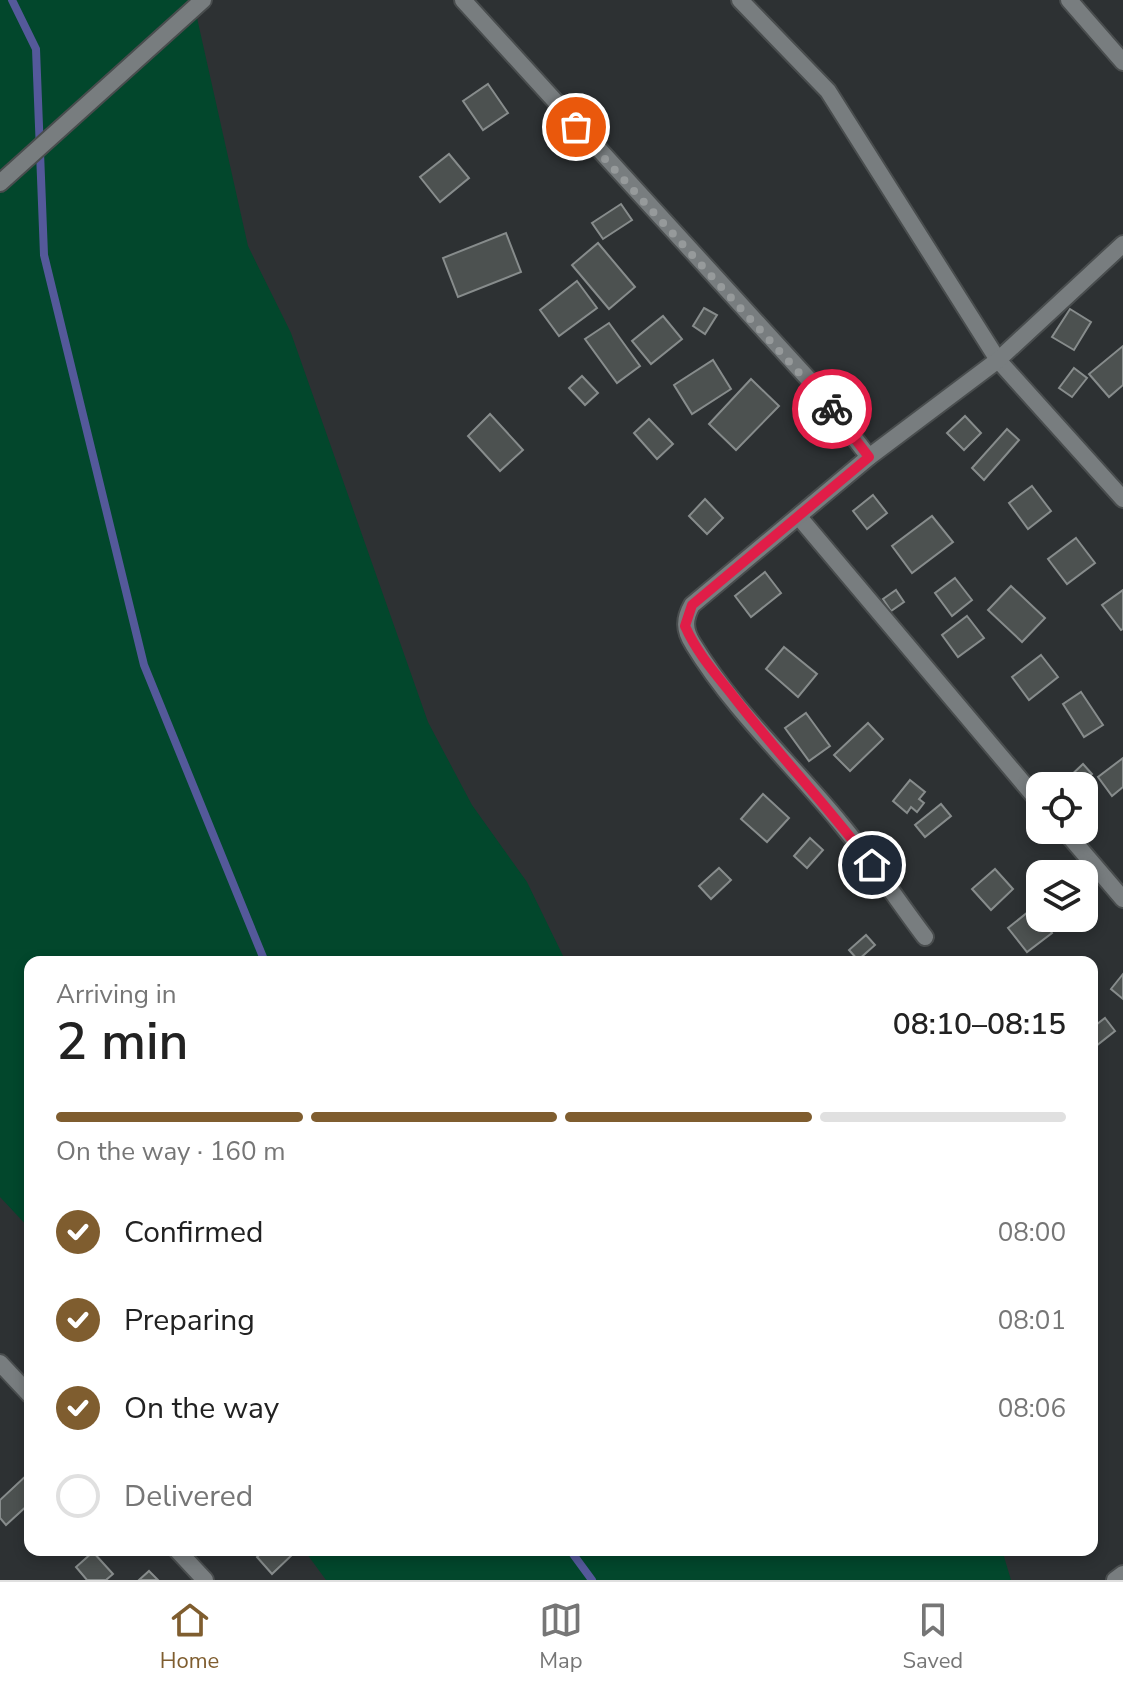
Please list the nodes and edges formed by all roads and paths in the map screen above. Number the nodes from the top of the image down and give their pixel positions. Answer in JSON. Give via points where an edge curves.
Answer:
{"nodes":[{"id":1,"x":203,"y":0,"type":"edge"},
{"id":2,"x":463,"y":0,"type":"edge"},
{"id":3,"x":1069,"y":0,"type":"edge"},
{"id":4,"x":742,"y":1,"type":"edge"},
{"id":5,"x":1123,"y":62,"type":"edge"},
{"id":6,"x":0,"y":183,"type":"edge"},
{"id":7,"x":1123,"y":244,"type":"edge"},
{"id":8,"x":998,"y":360,"type":"junction"},
{"id":9,"x":869,"y":457,"type":"junction"},
{"id":10,"x":1123,"y":499,"type":"edge"},
{"id":11,"x":799,"y":517,"type":"junction"},
{"id":12,"x":1026,"y":786,"type":"edge"},
{"id":13,"x":1076,"y":844,"type":"edge"},
{"id":14,"x":1123,"y":899,"type":"edge"},
{"id":15,"x":925,"y":937,"type":"dead end"},
{"id":16,"x":0,"y":1363,"type":"edge"},
{"id":17,"x":24,"y":1389,"type":"edge"},
{"id":18,"x":183,"y":1556,"type":"edge"},
{"id":19,"x":1123,"y":1574,"type":"edge"},
{"id":20,"x":205,"y":1580,"type":"edge"},
{"id":21,"x":1115,"y":1580,"type":"edge"}],
"edges":[{"from":1,"to":6,"type":"street"},
{"from":2,"to":9,"type":"street","via":[[812,383]]},
{"from":3,"to":5,"type":"street"},
{"from":4,"to":8,"type":"street","via":[[828,91]]},
{"from":7,"to":8,"type":"street"},
{"from":8,"to":9,"type":"street"},
{"from":8,"to":10,"type":"street"},
{"from":9,"to":11,"type":"street"},
{"from":11,"to":12,"type":"street"},
{"from":11,"to":15,"type":"street","via":[[692,605],[685,626],[692,644],[843,825]]},
{"from":13,"to":14,"type":"street"},
{"from":16,"to":17,"type":"street"},
{"from":18,"to":20,"type":"street"},
{"from":19,"to":21,"type":"street"}]}
